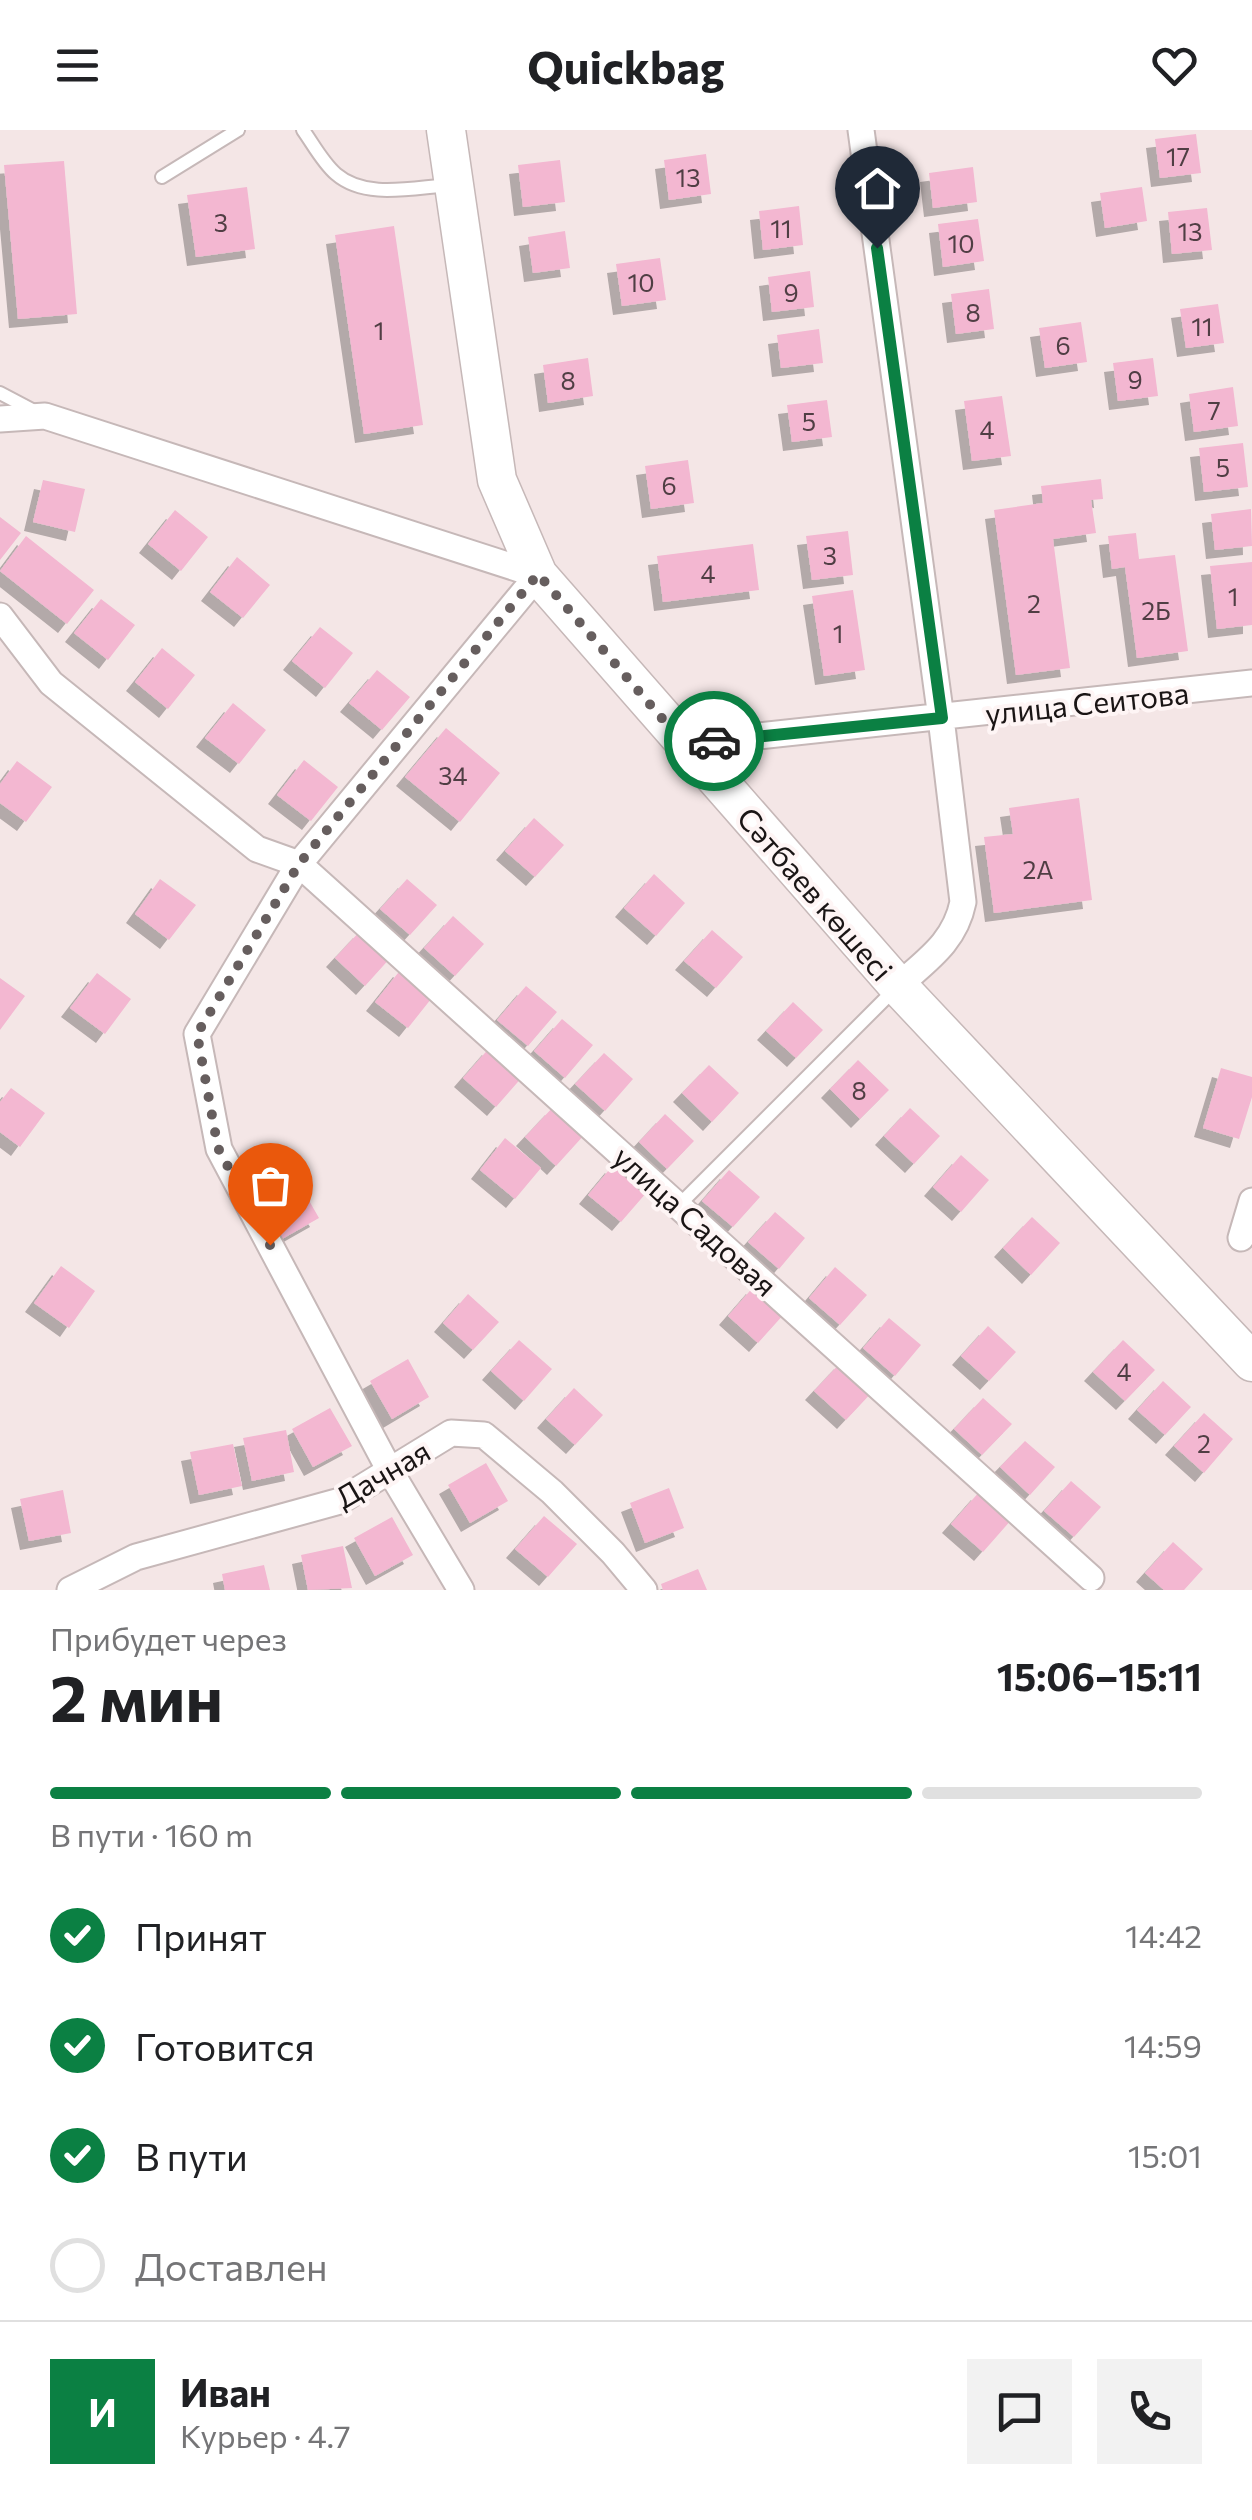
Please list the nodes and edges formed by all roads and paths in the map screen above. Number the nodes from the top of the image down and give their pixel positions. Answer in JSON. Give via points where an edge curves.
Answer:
{"nodes":[{"id":1,"x":238,"y":130,"type":"edge"},
{"id":2,"x":303,"y":130,"type":"edge"},
{"id":3,"x":446,"y":130,"type":"edge"},
{"id":4,"x":861,"y":130,"type":"edge"},
{"id":5,"x":162,"y":177,"type":"dead end"},
{"id":6,"x":453,"y":184,"type":"junction"},
{"id":7,"x":0,"y":393,"type":"edge"},
{"id":8,"x":45,"y":416,"type":"junction"},
{"id":9,"x":0,"y":419,"type":"edge"},
{"id":10,"x":538,"y":574,"type":"junction"},
{"id":11,"x":0,"y":616,"type":"edge"},
{"id":12,"x":1252,"y":684,"type":"edge"},
{"id":13,"x":942,"y":718,"type":"junction"},
{"id":14,"x":684,"y":744,"type":"junction"},
{"id":15,"x":299,"y":864,"type":"junction"},
{"id":16,"x":898,"y":986,"type":"junction"},
{"id":17,"x":1252,"y":1201,"type":"edge"},
{"id":18,"x":679,"y":1205,"type":"junction"},
{"id":19,"x":1241,"y":1238,"type":"dead end"},
{"id":20,"x":1252,"y":1362,"type":"edge"},
{"id":21,"x":390,"y":1471,"type":"junction"},
{"id":22,"x":1091,"y":1578,"type":"dead end"},
{"id":23,"x":70,"y":1590,"type":"edge"},
{"id":24,"x":461,"y":1590,"type":"edge"},
{"id":25,"x":644,"y":1590,"type":"edge"}],
"edges":[{"from":1,"to":5,"type":"lane"},
{"from":2,"to":6,"type":"lane","via":[[334,174],[353,185],[374,190]]},
{"from":3,"to":6,"type":"main road","name":"Сәтбаев көшесі"},
{"from":4,"to":13,"type":"street"},
{"from":6,"to":10,"type":"main road","name":"Сәтбаев көшесі","via":[[497,480]]},
{"from":7,"to":8,"type":"lane"},
{"from":8,"to":9,"type":"street"},
{"from":8,"to":10,"type":"street"},
{"from":10,"to":14,"type":"main road","name":"Сәтбаев көшесі"},
{"from":10,"to":15,"type":"street"},
{"from":11,"to":15,"type":"street","name":"улица Садовая","via":[[51,684],[256,849]]},
{"from":12,"to":13,"type":"street","name":"улица Сеитова"},
{"from":13,"to":14,"type":"street","name":"улица Сеитова"},
{"from":13,"to":16,"type":"street","via":[[963,902],[946,942]]},
{"from":14,"to":16,"type":"main road","name":"Сәтбаев көшесі"},
{"from":15,"to":18,"type":"street","name":"улица Садовая"},
{"from":15,"to":21,"type":"street","via":[[197,1034],[218,1148]]},
{"from":16,"to":18,"type":"lane"},
{"from":16,"to":20,"type":"main road","name":"Сәтбаев көшесі"},
{"from":17,"to":19,"type":"street"},
{"from":18,"to":22,"type":"street","name":"улица Садовая"},
{"from":21,"to":23,"type":"street","name":"Дачная","via":[[340,1501],[136,1557]]},
{"from":21,"to":24,"type":"street"},
{"from":21,"to":25,"type":"street","name":"Дачная","via":[[451,1433],[484,1435],[552,1492]]}]}
